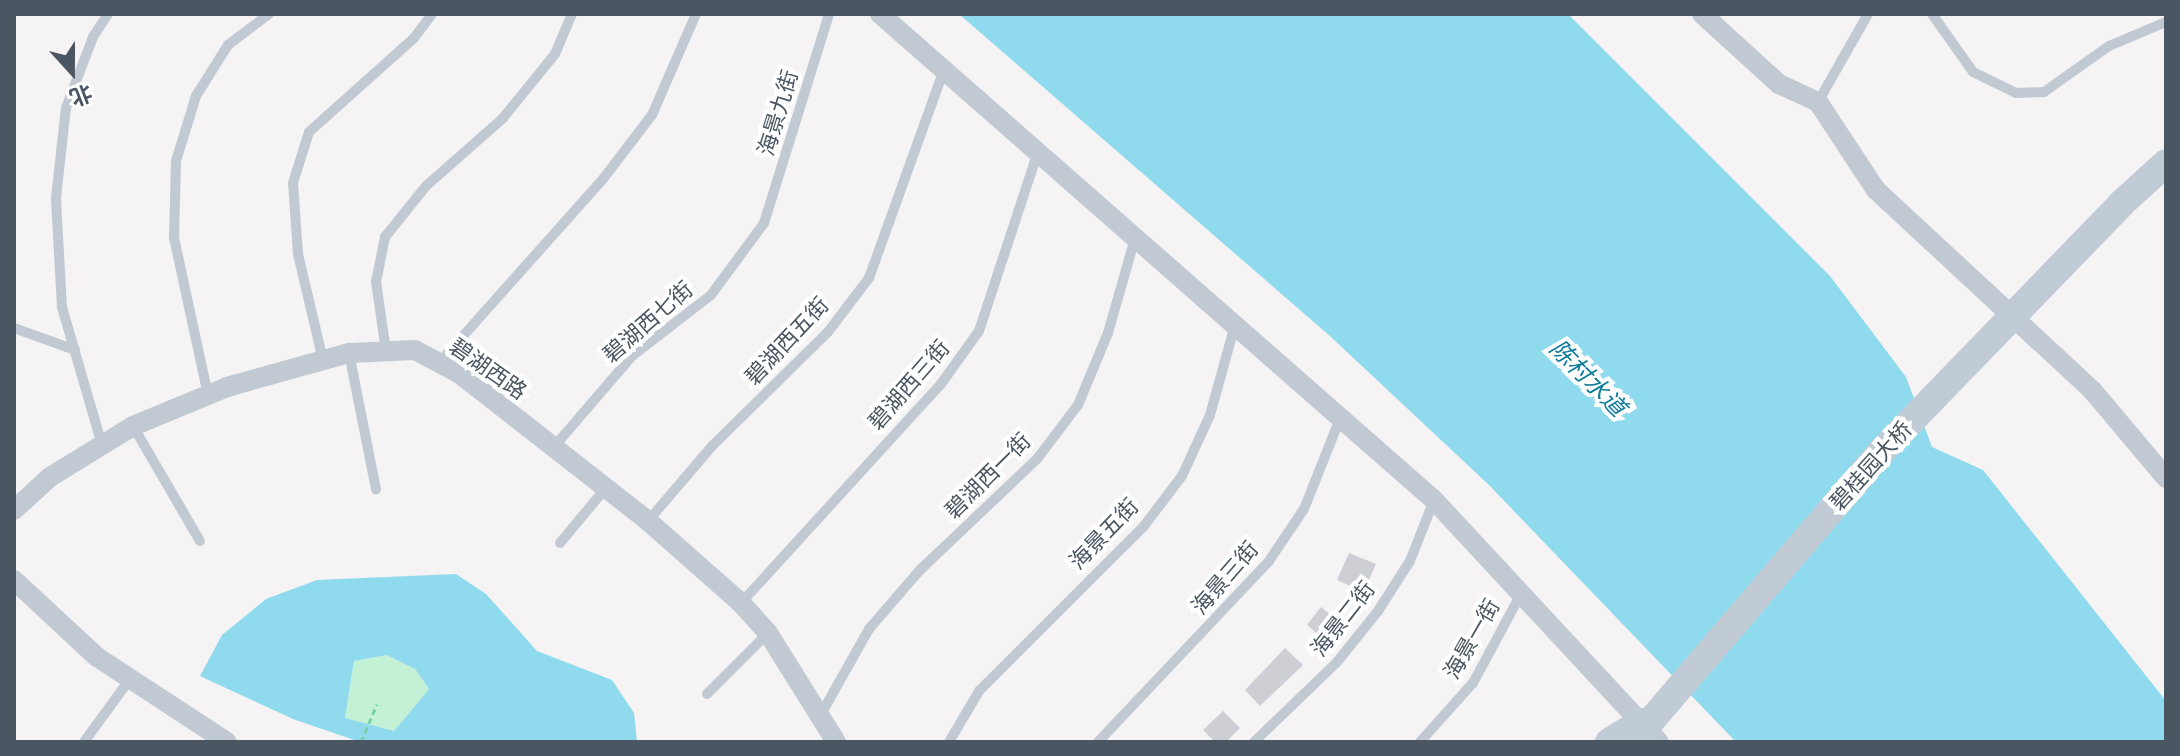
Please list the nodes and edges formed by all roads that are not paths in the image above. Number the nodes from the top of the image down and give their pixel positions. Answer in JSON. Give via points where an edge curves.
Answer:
{"nodes":[{"id":1,"x":108,"y":14,"type":"edge"},
{"id":2,"x":269,"y":14,"type":"edge"},
{"id":3,"x":432,"y":14,"type":"edge"},
{"id":4,"x":572,"y":14,"type":"edge"},
{"id":5,"x":696,"y":14,"type":"edge"},
{"id":6,"x":829,"y":14,"type":"edge"},
{"id":7,"x":880,"y":14,"type":"edge"},
{"id":8,"x":1702,"y":14,"type":"edge"},
{"id":9,"x":1868,"y":14,"type":"edge"},
{"id":10,"x":1932,"y":14,"type":"edge"},
{"id":11,"x":2166,"y":22,"type":"edge"},
{"id":12,"x":944,"y":70,"type":"junction"},
{"id":13,"x":1818,"y":102,"type":"junction"},
{"id":14,"x":1038,"y":152,"type":"junction"},
{"id":15,"x":2166,"y":163,"type":"edge"},
{"id":16,"x":2166,"y":177,"type":"edge"},
{"id":17,"x":2123,"y":210,"type":"junction"},
{"id":18,"x":764,"y":223,"type":"joint"},
{"id":19,"x":1135,"y":236,"type":"junction"},
{"id":20,"x":1236,"y":323,"type":"junction"},
{"id":21,"x":14,"y":328,"type":"edge"},
{"id":22,"x":75,"y":350,"type":"junction"},
{"id":23,"x":386,"y":351,"type":"junction"},
{"id":24,"x":349,"y":353,"type":"junction"},
{"id":25,"x":323,"y":360,"type":"junction"},
{"id":26,"x":439,"y":363,"type":"junction"},
{"id":27,"x":208,"y":395,"type":"junction"},
{"id":28,"x":1342,"y":415,"type":"junction"},
{"id":29,"x":133,"y":426,"type":"junction"},
{"id":30,"x":102,"y":445,"type":"junction"},
{"id":31,"x":553,"y":448,"type":"junction"},
{"id":32,"x":2160,"y":452,"type":"edge"},
{"id":33,"x":2166,"y":478,"type":"edge"},
{"id":34,"x":376,"y":489,"type":"dead end"},
{"id":35,"x":605,"y":489,"type":"junction"},
{"id":36,"x":1434,"y":500,"type":"junction"},
{"id":37,"x":14,"y":510,"type":"edge"},
{"id":38,"x":648,"y":521,"type":"junction"},
{"id":39,"x":200,"y":541,"type":"dead end"},
{"id":40,"x":560,"y":543,"type":"dead end"},
{"id":41,"x":14,"y":580,"type":"edge"},
{"id":42,"x":1523,"y":590,"type":"junction"},
{"id":43,"x":741,"y":603,"type":"junction"},
{"id":44,"x":768,"y":633,"type":"junction"},
{"id":45,"x":132,"y":677,"type":"junction"},
{"id":46,"x":707,"y":694,"type":"dead end"},
{"id":47,"x":820,"y":717,"type":"junction"},
{"id":48,"x":1644,"y":737,"type":"edge"},
{"id":49,"x":84,"y":742,"type":"edge"},
{"id":50,"x":227,"y":742,"type":"edge"},
{"id":51,"x":836,"y":742,"type":"edge"},
{"id":52,"x":949,"y":742,"type":"edge"},
{"id":53,"x":1098,"y":742,"type":"edge"},
{"id":54,"x":1254,"y":742,"type":"edge"},
{"id":55,"x":1420,"y":742,"type":"edge"},
{"id":56,"x":1609,"y":742,"type":"edge"}],
"edges":[{"from":1,"to":22,"type":"lane","via":[[93,37],[66,108],[56,198],[62,307]]},
{"from":2,"to":27,"type":"lane","via":[[228,45],[196,96],[176,161],[174,238]]},
{"from":3,"to":25,"type":"lane","via":[[414,38],[309,132],[293,183],[298,254]]},
{"from":4,"to":23,"type":"lane","via":[[555,54],[503,118],[426,186],[385,237],[376,282]]},
{"from":5,"to":26,"type":"lane","via":[[652,115],[603,179]]},
{"from":6,"to":18,"type":"lane","name":"海景九街"},
{"from":7,"to":12,"type":"street"},
{"from":8,"to":13,"type":"street","via":[[1779,84]]},
{"from":9,"to":13,"type":"lane"},
{"from":10,"to":11,"type":"lane","via":[[1973,72],[2016,93],[2044,92],[2109,46]]},
{"from":12,"to":14,"type":"street"},
{"from":12,"to":38,"type":"lane","name":"碧湖西五街","via":[[869,278],[828,332],[712,446]]},
{"from":13,"to":32,"type":"street","via":[[1876,190]]},
{"from":14,"to":19,"type":"street"},
{"from":14,"to":43,"type":"lane","name":"碧湖西三街","via":[[979,331],[941,384]]},
{"from":15,"to":17,"type":"main road"},
{"from":16,"to":17,"type":"main road"},
{"from":17,"to":48,"type":"main road","name":"碧桂园大桥","bridge":true,"via":[[1881,452]]},
{"from":18,"to":31,"type":"lane","name":"碧湖西七街","via":[[711,295],[632,356]]},
{"from":19,"to":20,"type":"street"},
{"from":19,"to":47,"type":"lane","name":"碧湖西一街","via":[[1108,333],[1078,405],[1037,459],[920,570],[869,629]]},
{"from":20,"to":28,"type":"street"},
{"from":20,"to":52,"type":"lane","name":"海景五街","via":[[1210,415],[1182,476],[1144,526],[979,691]]},
{"from":21,"to":22,"type":"lane"},
{"from":22,"to":30,"type":"lane"},
{"from":23,"to":24,"type":"street","name":"碧湖西路"},
{"from":23,"to":26,"type":"street","name":"碧湖西路","via":[[415,350]]},
{"from":24,"to":25,"type":"street","name":"碧湖西路"},
{"from":24,"to":34,"type":"lane"},
{"from":25,"to":27,"type":"street","name":"碧湖西路"},
{"from":26,"to":31,"type":"street","name":"碧湖西路"},
{"from":27,"to":29,"type":"street","name":"碧湖西路"},
{"from":28,"to":36,"type":"street"},
{"from":28,"to":53,"type":"lane","name":"海景三街","via":[[1304,509],[1269,561]]},
{"from":29,"to":30,"type":"street","name":"碧湖西路"},
{"from":29,"to":39,"type":"lane"},
{"from":30,"to":37,"type":"street","name":"碧湖西路","via":[[50,477]]},
{"from":31,"to":35,"type":"street","name":"碧湖西路"},
{"from":32,"to":33,"type":"street"},
{"from":35,"to":38,"type":"street","name":"碧湖西路"},
{"from":35,"to":40,"type":"lane"},
{"from":36,"to":42,"type":"street"},
{"from":36,"to":54,"type":"lane","name":"海景二街","via":[[1410,561],[1378,611],[1337,662]]},
{"from":38,"to":43,"type":"street","name":"碧湖西路"},
{"from":41,"to":45,"type":"street","via":[[97,657]]},
{"from":42,"to":48,"type":"street"},
{"from":42,"to":55,"type":"lane","name":"海景一街","via":[[1473,683]]},
{"from":43,"to":44,"type":"street","name":"碧湖西路"},
{"from":44,"to":46,"type":"lane"},
{"from":44,"to":47,"type":"street","name":"碧湖西路"},
{"from":45,"to":49,"type":"lane"},
{"from":45,"to":50,"type":"street"},
{"from":47,"to":51,"type":"street","name":"碧湖西路"},
{"from":48,"to":56,"type":"main road","name":"碧桂园大桥"}]}
